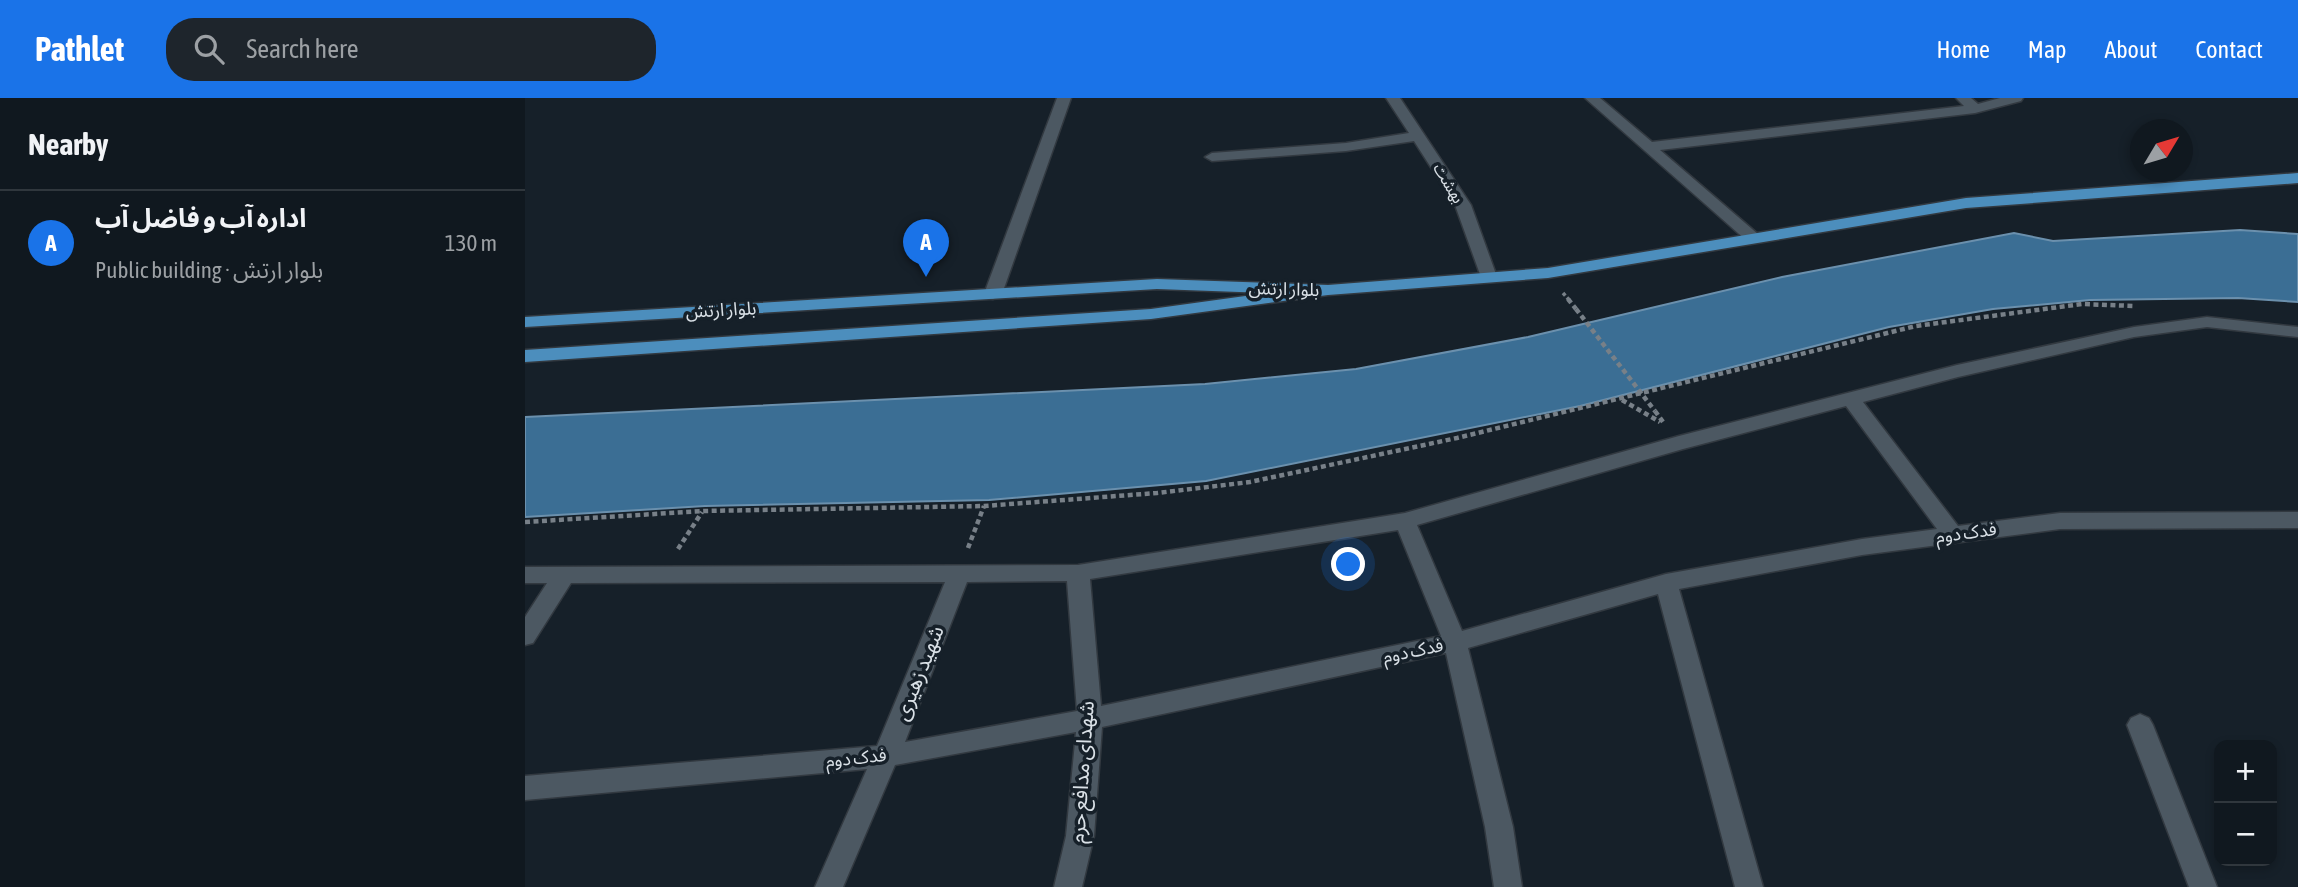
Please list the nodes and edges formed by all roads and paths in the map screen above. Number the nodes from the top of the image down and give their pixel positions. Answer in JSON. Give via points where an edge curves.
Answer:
{"nodes":[{"id":1,"x":1063,"y":98,"type":"edge"},
{"id":2,"x":1393,"y":98,"type":"edge"},
{"id":3,"x":1592,"y":98,"type":"edge"},
{"id":4,"x":1963,"y":98,"type":"edge"},
{"id":5,"x":2016,"y":98,"type":"edge"},
{"id":6,"x":1975,"y":109,"type":"junction"},
{"id":7,"x":1420,"y":136,"type":"junction"},
{"id":8,"x":1649,"y":147,"type":"junction"},
{"id":9,"x":1212,"y":157,"type":"dead end"},
{"id":10,"x":2298,"y":177,"type":"edge"},
{"id":11,"x":1753,"y":238,"type":"junction"},
{"id":12,"x":1489,"y":277,"type":"junction"},
{"id":13,"x":1328,"y":290,"type":"junction"},
{"id":14,"x":993,"y":294,"type":"junction"},
{"id":15,"x":2135,"y":306,"type":"dead end"},
{"id":16,"x":1576,"y":309,"type":"dead end"},
{"id":17,"x":525,"y":322,"type":"edge"},
{"id":18,"x":2298,"y":332,"type":"edge"},
{"id":19,"x":525,"y":356,"type":"edge"},
{"id":20,"x":1850,"y":398,"type":"junction"},
{"id":21,"x":1622,"y":400,"type":"junction"},
{"id":22,"x":1655,"y":411,"type":"dead end"},
{"id":23,"x":1665,"y":424,"type":"dead end"},
{"id":24,"x":984,"y":506,"type":"junction"},
{"id":25,"x":703,"y":511,"type":"junction"},
{"id":26,"x":2298,"y":520,"type":"edge"},
{"id":27,"x":1405,"y":521,"type":"junction"},
{"id":28,"x":525,"y":522,"type":"edge"},
{"id":29,"x":1953,"y":535,"type":"junction"},
{"id":30,"x":959,"y":573,"type":"junction"},
{"id":31,"x":1078,"y":573,"type":"junction"},
{"id":32,"x":661,"y":574,"type":"junction"},
{"id":33,"x":525,"y":575,"type":"edge"},
{"id":34,"x":564,"y":575,"type":"junction"},
{"id":35,"x":1666,"y":583,"type":"junction"},
{"id":36,"x":525,"y":636,"type":"edge"},
{"id":37,"x":1455,"y":642,"type":"junction"},
{"id":38,"x":1090,"y":719,"type":"junction"},
{"id":39,"x":2140,"y":726,"type":"dead end"},
{"id":40,"x":886,"y":756,"type":"junction"},
{"id":41,"x":525,"y":788,"type":"edge"},
{"id":42,"x":829,"y":887,"type":"edge"},
{"id":43,"x":1068,"y":887,"type":"edge"},
{"id":44,"x":1509,"y":887,"type":"edge"},
{"id":45,"x":1749,"y":887,"type":"edge"},
{"id":46,"x":2203,"y":887,"type":"edge"}],
"edges":[{"from":1,"to":14,"type":"street"},
{"from":2,"to":7,"type":"street","name":"بهشت"},
{"from":3,"to":8,"type":"street"},
{"from":4,"to":6,"type":"street"},
{"from":5,"to":6,"type":"street"},
{"from":6,"to":8,"type":"street"},
{"from":7,"to":9,"type":"street","via":[[1346,147]]},
{"from":7,"to":12,"type":"street","name":"بهشت","via":[[1463,205]]},
{"from":8,"to":11,"type":"street"},
{"from":10,"to":11,"type":"main road","via":[[1966,203]]},
{"from":11,"to":12,"type":"main road","via":[[1548,272]]},
{"from":12,"to":13,"type":"main road"},
{"from":13,"to":14,"type":"main road","name":"بلوار ارتش","via":[[1157,284]]},
{"from":13,"to":19,"type":"main road","name":"بلوار ارتش","via":[[1151,314]]},
{"from":14,"to":17,"type":"main road","name":"بلوار ارتش"},
{"from":15,"to":21,"type":"path","via":[[2082,304],[1916,326]]},
{"from":16,"to":22,"type":"path","bridge":true},
{"from":18,"to":20,"type":"street","via":[[2207,322],[2134,332]]},
{"from":20,"to":27,"type":"street"},
{"from":20,"to":29,"type":"street"},
{"from":21,"to":23,"type":"path"},
{"from":21,"to":24,"type":"path","via":[[1250,482]]},
{"from":24,"to":25,"type":"path"},
{"from":24,"to":30,"type":"path"},
{"from":25,"to":28,"type":"path"},
{"from":25,"to":32,"type":"path"},
{"from":26,"to":29,"type":"street","name":"فدک دوم","via":[[2060,521]]},
{"from":27,"to":31,"type":"street"},
{"from":27,"to":37,"type":"street"},
{"from":29,"to":35,"type":"street","name":"فدک دوم"},
{"from":30,"to":31,"type":"street"},
{"from":30,"to":32,"type":"street"},
{"from":30,"to":40,"type":"street","name":"شهید زهیری"},
{"from":31,"to":38,"type":"street","name":"شهدای مدافع حرم"},
{"from":32,"to":34,"type":"street"},
{"from":33,"to":34,"type":"street"},
{"from":34,"to":36,"type":"street"},
{"from":35,"to":37,"type":"street","name":"فدک دوم"},
{"from":35,"to":45,"type":"street"},
{"from":37,"to":38,"type":"street","name":"فدک دوم"},
{"from":37,"to":44,"type":"street"},
{"from":38,"to":40,"type":"street","name":"فدک دوم"},
{"from":38,"to":43,"type":"street","name":"شهدای مدافع حرم","via":[[1080,836]]},
{"from":39,"to":46,"type":"street"},
{"from":40,"to":41,"type":"street","name":"فدک دوم"},
{"from":40,"to":42,"type":"street","name":"شهید زهیری"}]}
